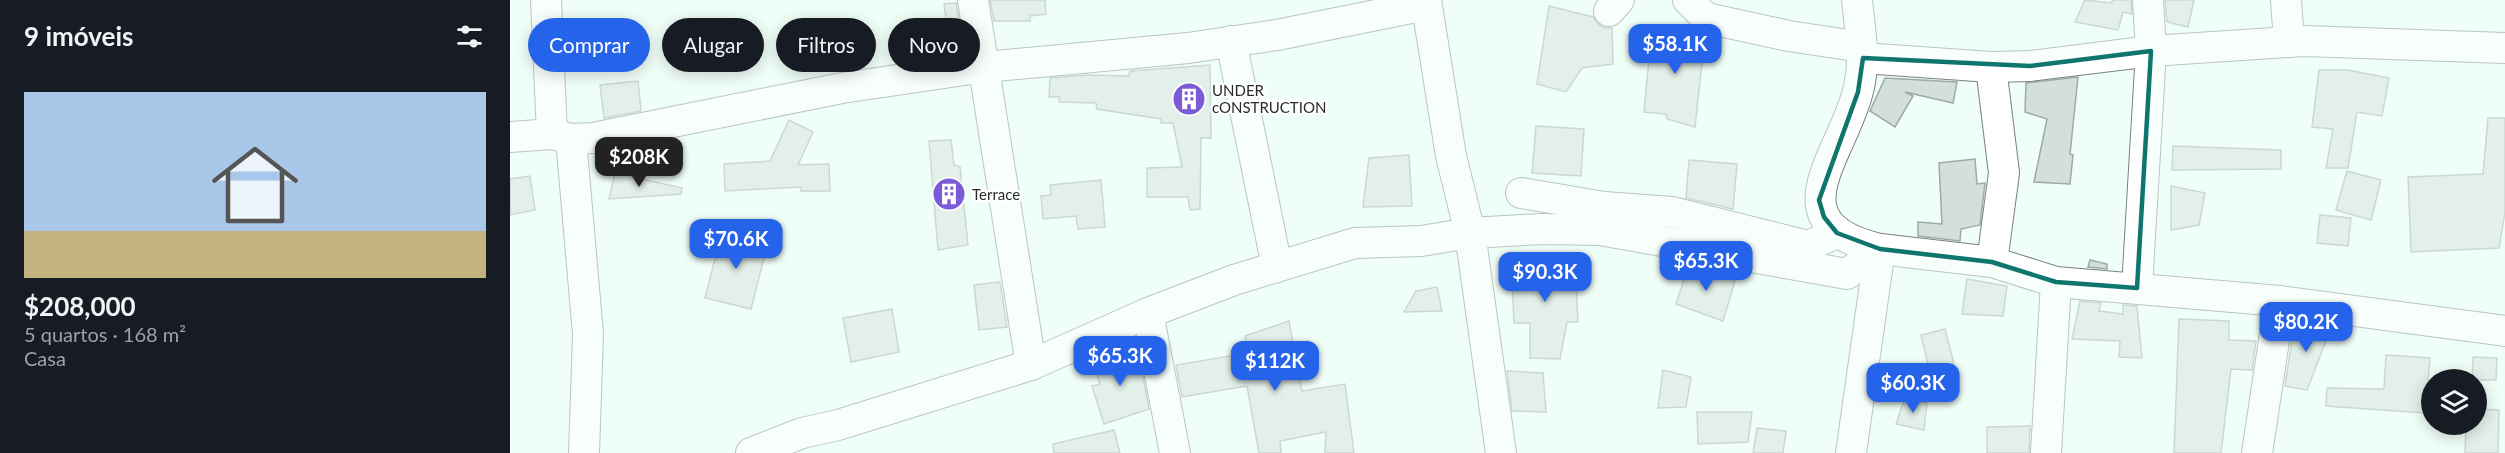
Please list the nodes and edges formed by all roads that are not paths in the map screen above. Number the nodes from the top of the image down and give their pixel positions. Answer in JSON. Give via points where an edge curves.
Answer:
{"nodes":[{"id":1,"x":546,"y":0,"type":"edge"},
{"id":2,"x":973,"y":0,"type":"edge"},
{"id":3,"x":1688,"y":0,"type":"edge"},
{"id":4,"x":1857,"y":0,"type":"edge"},
{"id":5,"x":2148,"y":0,"type":"edge"},
{"id":6,"x":2286,"y":0,"type":"edge"},
{"id":7,"x":1426,"y":3,"type":"edge"},
{"id":8,"x":1232,"y":40,"type":"junction"},
{"id":9,"x":2289,"y":42,"type":"junction"},
{"id":10,"x":2505,"y":48,"type":"edge"},
{"id":11,"x":2151,"y":51,"type":"junction"},
{"id":12,"x":1862,"y":52,"type":"junction"},
{"id":13,"x":985,"y":67,"type":"junction"},
{"id":14,"x":1991,"y":67,"type":"junction"},
{"id":15,"x":561,"y":136,"type":"junction"},
{"id":16,"x":510,"y":137,"type":"edge"},
{"id":17,"x":1521,"y":193,"type":"dead end"},
{"id":18,"x":1470,"y":233,"type":"junction"},
{"id":19,"x":1837,"y":233,"type":"junction"},
{"id":20,"x":1880,"y":249,"type":"junction"},
{"id":21,"x":1992,"y":262,"type":"junction"},
{"id":22,"x":1277,"y":267,"type":"junction"},
{"id":23,"x":2056,"y":282,"type":"junction"},
{"id":24,"x":2137,"y":288,"type":"junction"},
{"id":25,"x":2280,"y":301,"type":"junction"},
{"id":26,"x":1148,"y":314,"type":"junction"},
{"id":27,"x":2505,"y":331,"type":"edge"},
{"id":28,"x":1031,"y":365,"type":"junction"},
{"id":29,"x":805,"y":443,"type":"edge"},
{"id":30,"x":584,"y":453,"type":"edge"},
{"id":31,"x":751,"y":453,"type":"edge"},
{"id":32,"x":1176,"y":453,"type":"edge"},
{"id":33,"x":1502,"y":453,"type":"edge"},
{"id":34,"x":1851,"y":453,"type":"edge"},
{"id":35,"x":2046,"y":453,"type":"edge"},
{"id":36,"x":2257,"y":453,"type":"edge"}],
"edges":[{"from":1,"to":15,"type":"street"},
{"from":2,"to":13,"type":"street"},
{"from":3,"to":12,"type":"street","via":[[1706,18]]},
{"from":4,"to":12,"type":"street"},
{"from":5,"to":11,"type":"street"},
{"from":6,"to":9,"type":"street"},
{"from":7,"to":8,"type":"street","via":[[1276,35]]},
{"from":7,"to":18,"type":"street","via":[[1450,156]]},
{"from":8,"to":13,"type":"street","via":[[1188,48]]},
{"from":8,"to":22,"type":"street"},
{"from":9,"to":10,"type":"street"},
{"from":9,"to":11,"type":"street"},
{"from":11,"to":14,"type":"street"},
{"from":11,"to":24,"type":"street"},
{"from":12,"to":14,"type":"street"},
{"from":12,"to":19,"type":"street","via":[[1858,92],[1819,200],[1824,217]]},
{"from":13,"to":15,"type":"street","via":[[842,88],[593,138]]},
{"from":13,"to":28,"type":"street"},
{"from":14,"to":21,"type":"street","via":[[2004,173]]},
{"from":15,"to":16,"type":"street"},
{"from":15,"to":30,"type":"street","via":[[588,334]]},
{"from":17,"to":19,"type":"street","via":[[1604,207],[1672,212],[1808,246]]},
{"from":18,"to":20,"type":"street","via":[[1600,230],[1847,274]]},
{"from":18,"to":22,"type":"street","via":[[1421,241],[1355,243]]},
{"from":18,"to":33,"type":"street"},
{"from":19,"to":20,"type":"street","via":[[1855,243]]},
{"from":20,"to":21,"type":"street"},
{"from":20,"to":34,"type":"street"},
{"from":21,"to":23,"type":"street"},
{"from":22,"to":26,"type":"street"},
{"from":23,"to":24,"type":"street"},
{"from":23,"to":35,"type":"street"},
{"from":24,"to":25,"type":"street"},
{"from":25,"to":27,"type":"street"},
{"from":25,"to":36,"type":"street"},
{"from":26,"to":28,"type":"street"},
{"from":26,"to":32,"type":"street"},
{"from":28,"to":29,"type":"street","via":[[838,425]]},
{"from":29,"to":31,"type":"street"}]}
